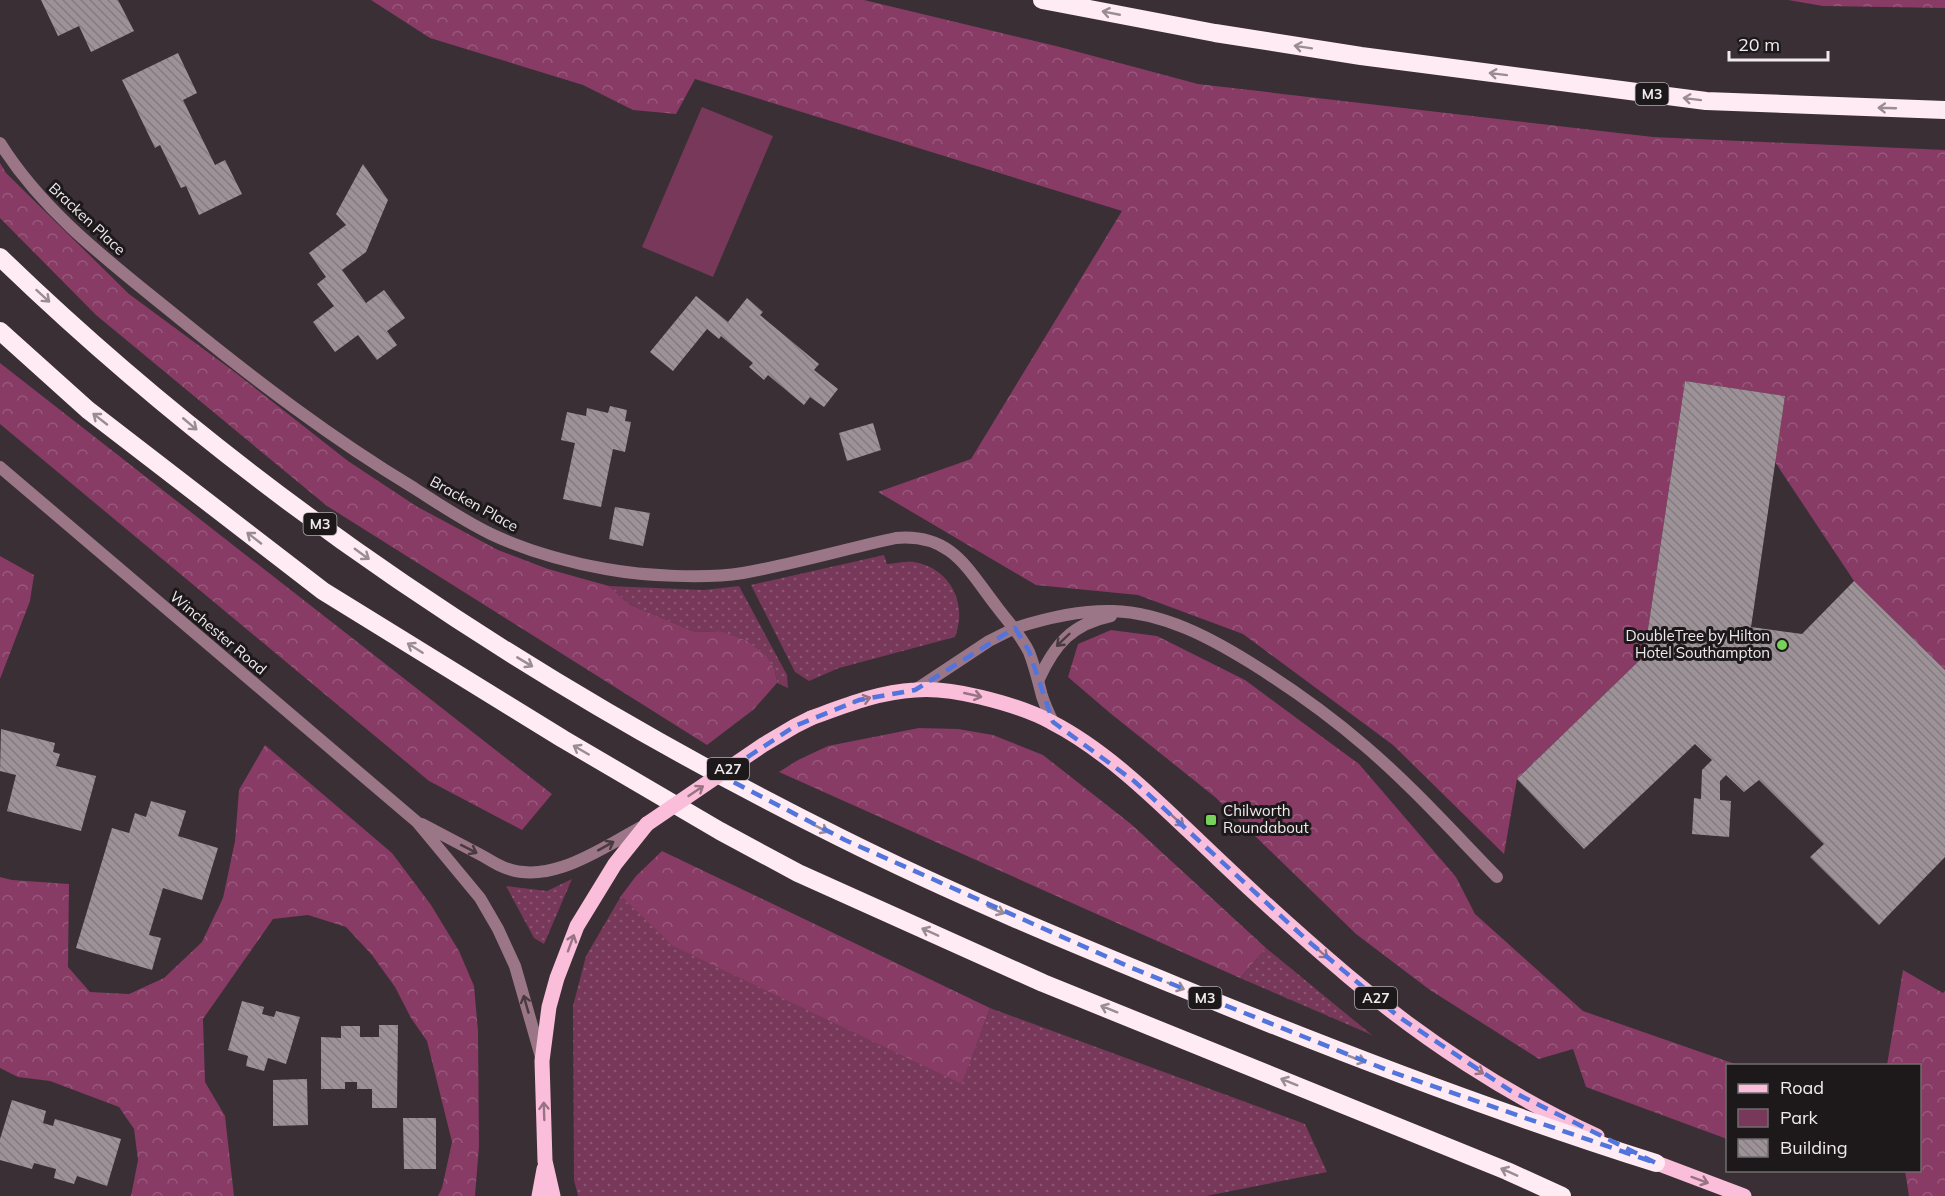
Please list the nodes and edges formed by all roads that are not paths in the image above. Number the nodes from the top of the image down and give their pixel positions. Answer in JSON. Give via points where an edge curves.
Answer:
{"nodes":[{"id":1,"x":1042,"y":0,"type":"edge"},
{"id":2,"x":1945,"y":110,"type":"edge"},
{"id":3,"x":0,"y":143,"type":"edge"},
{"id":4,"x":0,"y":257,"type":"edge"},
{"id":5,"x":0,"y":331,"type":"edge"},
{"id":6,"x":0,"y":467,"type":"edge"},
{"id":7,"x":1136,"y":615,"type":"junction"},
{"id":8,"x":1015,"y":628,"type":"junction"},
{"id":9,"x":1039,"y":678,"type":"junction"},
{"id":10,"x":915,"y":690,"type":"junction"},
{"id":11,"x":1053,"y":722,"type":"junction"},
{"id":12,"x":417,"y":822,"type":"junction"},
{"id":13,"x":647,"y":824,"type":"junction"},
{"id":14,"x":1497,"y":877,"type":"dead end"},
{"id":15,"x":542,"y":1060,"type":"junction"},
{"id":16,"x":545,"y":1161,"type":"junction"},
{"id":17,"x":1656,"y":1163,"type":"junction"},
{"id":18,"x":539,"y":1196,"type":"edge"},
{"id":19,"x":553,"y":1196,"type":"edge"},
{"id":20,"x":1562,"y":1196,"type":"edge"},
{"id":21,"x":1744,"y":1196,"type":"edge"}],
"edges":[{"from":2,"to":1,"type":"highway","number":"M3","one_way":true,"via":[[1695,99],[1361,56]]},
{"from":3,"to":8,"type":"street","name":"Bracken Place","via":[[28,182],[81,237],[241,368],[369,461],[487,532],[529,550],[577,563],[671,575],[740,574],[897,538],[921,539],[964,562]]},
{"from":4,"to":17,"type":"highway","number":"M3","one_way":true,"via":[[111,359],[214,445],[411,589],[621,720],[748,790],[977,902],[1132,968],[1392,1072]]},
{"from":20,"to":5,"type":"highway","one_way":true,"via":[[1043,982],[798,873],[720,831],[322,591],[88,410]]},
{"from":6,"to":12,"type":"street","name":"Winchester Road"},
{"from":7,"to":8,"type":"street","via":[[1115,611],[1078,613]]},
{"from":7,"to":9,"type":"street","one_way":true,"via":[[1116,615],[1084,624],[1057,646]]},
{"from":7,"to":14,"type":"street","via":[[1195,632],[1302,696],[1406,783]]},
{"from":8,"to":9,"type":"street","name":"Bracken Place"},
{"from":8,"to":10,"type":"street","via":[[989,640]]},
{"from":9,"to":11,"type":"street","name":"Bracken Place"},
{"from":10,"to":11,"type":"main road","number":"A27","one_way":true,"via":[[963,693]]},
{"from":13,"to":10,"type":"main road","number":"A27","one_way":true,"bridge":true,"via":[[795,726],[859,700]]},
{"from":11,"to":17,"type":"main road","number":"A27","one_way":true,"via":[[1134,781],[1300,934],[1400,1017],[1521,1096],[1578,1128]]},
{"from":12,"to":13,"type":"street","name":"Winchester Road","one_way":true,"via":[[504,868],[545,872],[586,857]]},
{"from":15,"to":12,"type":"street","name":"Winchester Road","one_way":true,"via":[[515,966],[498,929],[480,898]]},
{"from":15,"to":13,"type":"main road","number":"A27","one_way":true,"via":[[556,978],[577,926],[615,864]]},
{"from":16,"to":15,"type":"main road","number":"A27","one_way":true},
{"from":16,"to":18,"type":"main road","number":"A27"},
{"from":16,"to":19,"type":"main road","number":"A27"},
{"from":17,"to":21,"type":"main road","number":"A27","one_way":true}]}
